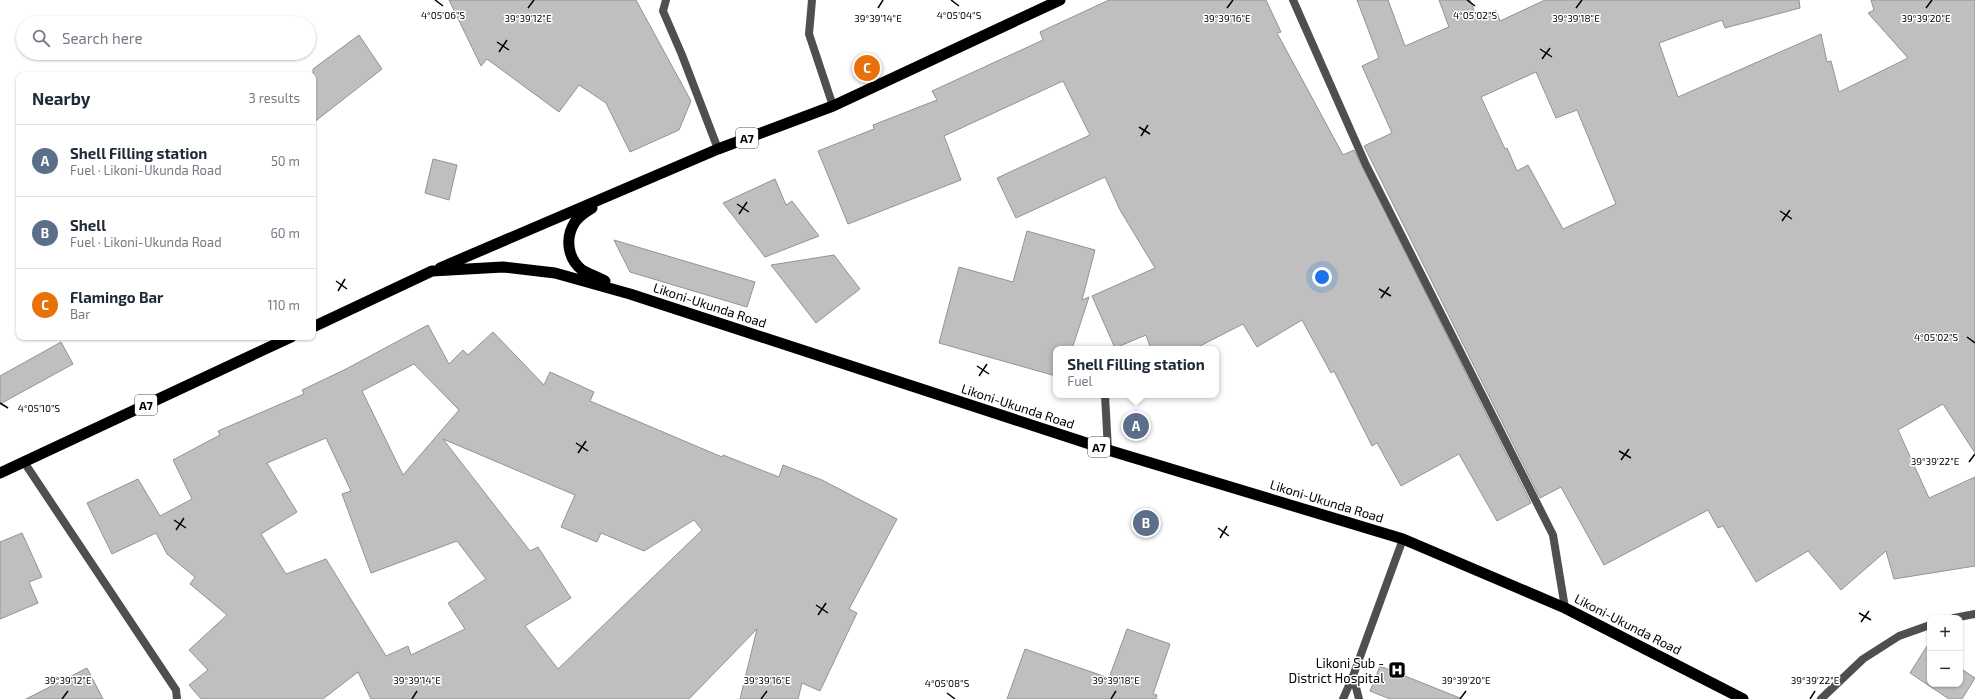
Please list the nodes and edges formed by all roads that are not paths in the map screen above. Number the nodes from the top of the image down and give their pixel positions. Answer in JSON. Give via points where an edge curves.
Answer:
{"nodes":[{"id":1,"x":666,"y":0,"type":"edge"},
{"id":2,"x":812,"y":0,"type":"edge"},
{"id":3,"x":1060,"y":0,"type":"edge"},
{"id":4,"x":1294,"y":0,"type":"edge"},
{"id":5,"x":833,"y":106,"type":"junction"},
{"id":6,"x":718,"y":149,"type":"junction"},
{"id":7,"x":609,"y":196,"type":"junction"},
{"id":8,"x":432,"y":271,"type":"junction"},
{"id":9,"x":630,"y":294,"type":"junction"},
{"id":10,"x":316,"y":326,"type":"edge"},
{"id":11,"x":285,"y":340,"type":"edge"},
{"id":12,"x":1105,"y":398,"type":"edge"},
{"id":13,"x":1108,"y":450,"type":"junction"},
{"id":14,"x":24,"y":462,"type":"junction"},
{"id":15,"x":0,"y":473,"type":"edge"},
{"id":16,"x":1402,"y":538,"type":"junction"},
{"id":17,"x":1565,"y":608,"type":"junction"},
{"id":18,"x":1975,"y":614,"type":"edge"},
{"id":19,"x":1963,"y":616,"type":"edge"},
{"id":20,"x":1927,"y":626,"type":"edge"},
{"id":21,"x":1353,"y":676,"type":"junction"},
{"id":22,"x":177,"y":699,"type":"edge"},
{"id":23,"x":1343,"y":699,"type":"edge"},
{"id":24,"x":1359,"y":699,"type":"edge"},
{"id":25,"x":1743,"y":699,"type":"edge"},
{"id":26,"x":1821,"y":699,"type":"edge"}],
"edges":[{"from":1,"to":6,"type":"street","via":[[663,11]]},
{"from":2,"to":5,"type":"street","via":[[810,34]]},
{"from":3,"to":5,"type":"highway","number":"A7"},
{"from":4,"to":17,"type":"street","via":[[1366,165],[1553,535]]},
{"from":5,"to":6,"type":"highway","number":"A7"},
{"from":6,"to":7,"type":"highway","number":"A7"},
{"from":7,"to":8,"type":"highway","number":"A7"},
{"from":7,"to":9,"type":"highway","via":[[576,221],[571,231],[570,253],[582,270]]},
{"from":8,"to":9,"type":"highway","name":"Likoni-Ukunda Road","number":"A7","via":[[503,267],[548,272]]},
{"from":8,"to":10,"type":"highway","name":"Likoni-Ukunda Road","number":"A7"},
{"from":9,"to":13,"type":"highway","name":"Likoni-Ukunda Road","number":"A7"},
{"from":11,"to":14,"type":"highway","number":"A7"},
{"from":12,"to":13,"type":"street"},
{"from":13,"to":16,"type":"highway","name":"Likoni-Ukunda Road","number":"A7"},
{"from":14,"to":15,"type":"highway","number":"A7"},
{"from":14,"to":22,"type":"street","via":[[176,690]]},
{"from":16,"to":17,"type":"highway","name":"Likoni-Ukunda Road","number":"A7"},
{"from":16,"to":21,"type":"street"},
{"from":17,"to":25,"type":"highway","name":"Likoni-Ukunda Road","number":"A7"},
{"from":18,"to":19,"type":"street"},
{"from":20,"to":26,"type":"street","via":[[1899,636],[1863,659]]},
{"from":21,"to":23,"type":"street"},
{"from":21,"to":24,"type":"street"}]}
